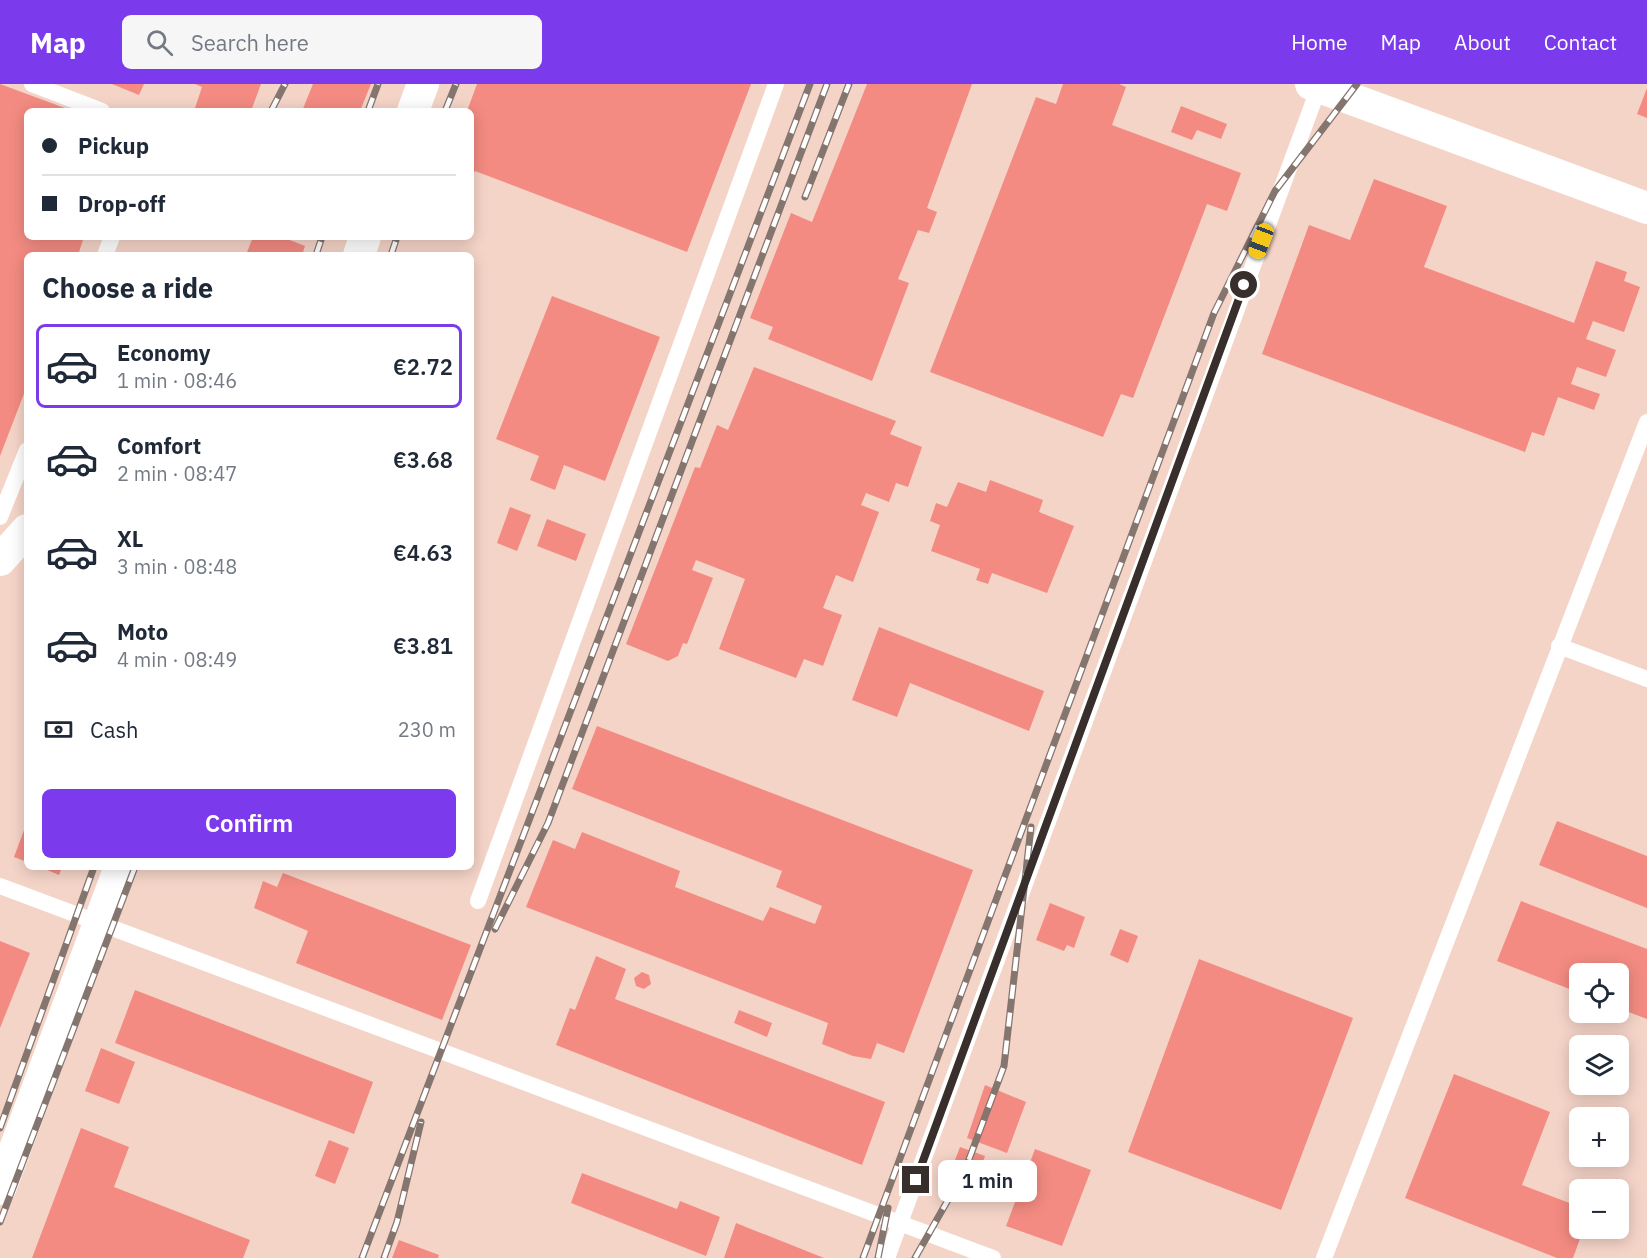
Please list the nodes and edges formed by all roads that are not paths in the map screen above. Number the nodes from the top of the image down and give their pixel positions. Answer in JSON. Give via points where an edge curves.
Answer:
{"nodes":[{"id":1,"x":32,"y":84,"type":"edge"},
{"id":2,"x":423,"y":84,"type":"edge"},
{"id":3,"x":776,"y":84,"type":"edge"},
{"id":4,"x":1316,"y":85,"type":"edge"},
{"id":5,"x":94,"y":108,"type":"edge"},
{"id":6,"x":414,"y":108,"type":"edge"},
{"id":7,"x":1647,"y":208,"type":"edge"},
{"id":8,"x":1647,"y":422,"type":"edge"},
{"id":9,"x":24,"y":458,"type":"edge"},
{"id":10,"x":0,"y":518,"type":"edge"},
{"id":11,"x":24,"y":533,"type":"edge"},
{"id":12,"x":0,"y":560,"type":"edge"},
{"id":13,"x":1559,"y":645,"type":"junction"},
{"id":14,"x":1647,"y":679,"type":"edge"},
{"id":15,"x":119,"y":870,"type":"edge"},
{"id":16,"x":0,"y":886,"type":"edge"},
{"id":17,"x":477,"y":901,"type":"dead end"},
{"id":18,"x":100,"y":922,"type":"junction"},
{"id":19,"x":0,"y":1189,"type":"edge"},
{"id":20,"x":900,"y":1223,"type":"junction"},
{"id":21,"x":887,"y":1258,"type":"edge"},
{"id":22,"x":993,"y":1258,"type":"edge"},
{"id":23,"x":1324,"y":1258,"type":"edge"}],
"edges":[{"from":1,"to":5,"type":"lane"},
{"from":2,"to":6,"type":"street"},
{"from":3,"to":17,"type":"lane"},
{"from":4,"to":7,"type":"street"},
{"from":4,"to":20,"type":"lane"},
{"from":8,"to":13,"type":"lane"},
{"from":9,"to":10,"type":"lane"},
{"from":11,"to":12,"type":"street"},
{"from":13,"to":14,"type":"lane"},
{"from":13,"to":23,"type":"lane"},
{"from":15,"to":18,"type":"street"},
{"from":16,"to":18,"type":"lane"},
{"from":18,"to":19,"type":"street"},
{"from":18,"to":20,"type":"lane"},
{"from":20,"to":21,"type":"lane"},
{"from":20,"to":22,"type":"lane"}]}
